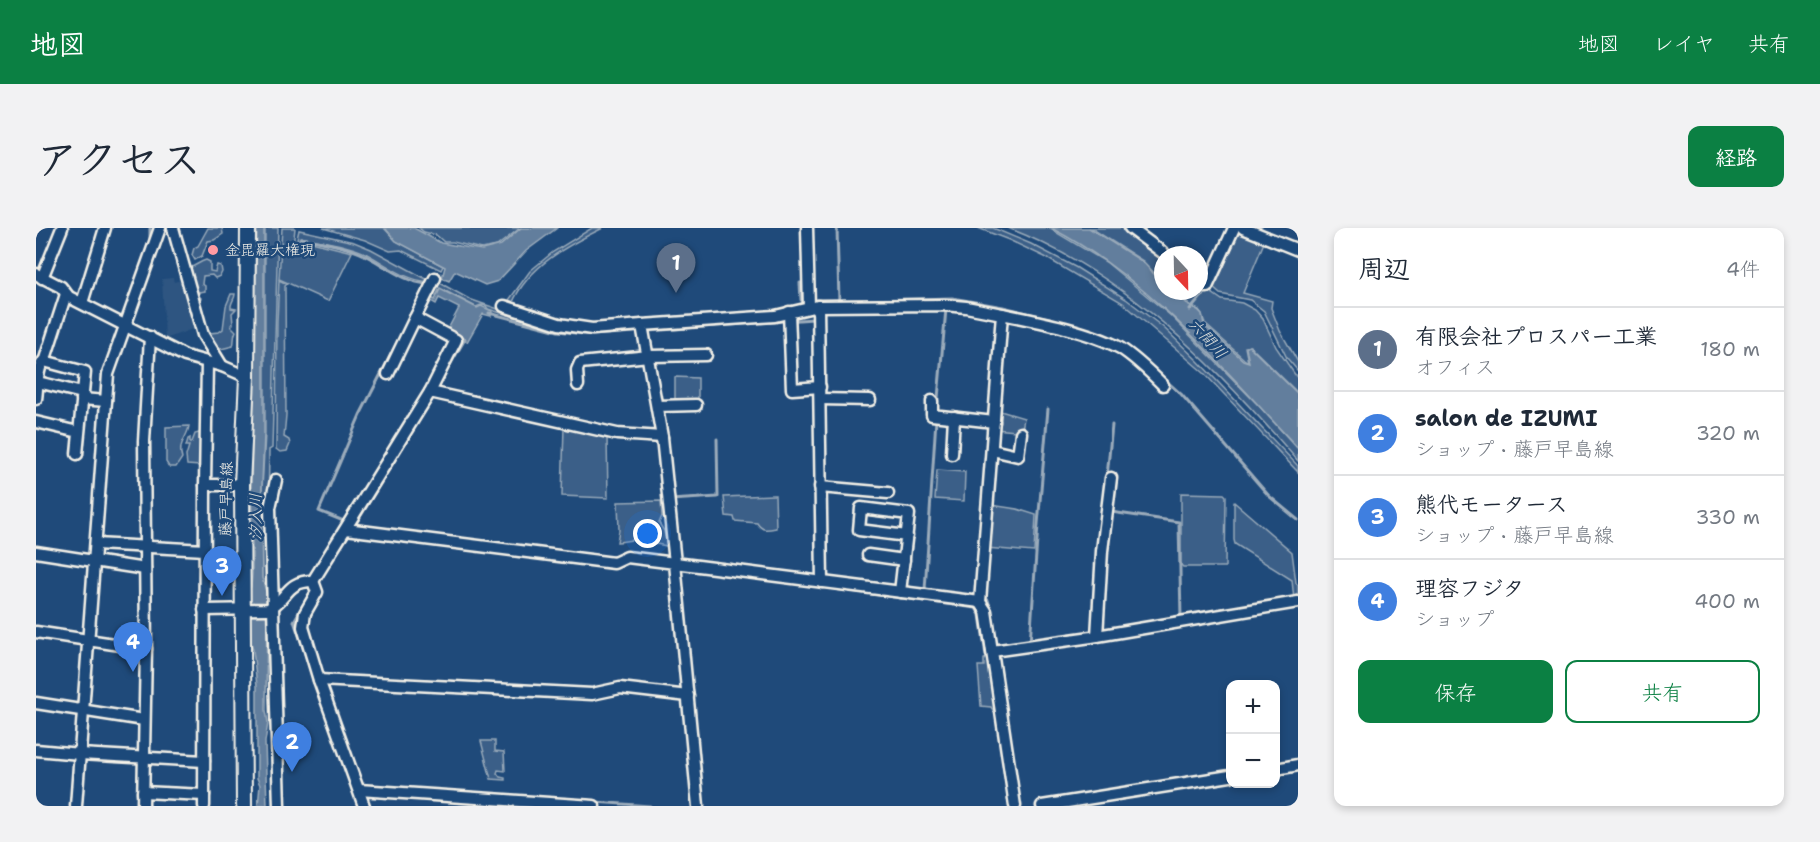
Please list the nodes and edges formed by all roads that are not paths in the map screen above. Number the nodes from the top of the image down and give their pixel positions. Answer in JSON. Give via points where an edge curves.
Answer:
{"nodes":[{"id":1,"x":62,"y":228,"type":"edge"},
{"id":2,"x":105,"y":228,"type":"edge"},
{"id":3,"x":160,"y":228,"type":"edge"},
{"id":4,"x":173,"y":228,"type":"edge"},
{"id":5,"x":248,"y":228,"type":"edge"},
{"id":6,"x":807,"y":228,"type":"edge"},
{"id":7,"x":1130,"y":228,"type":"edge"},
{"id":8,"x":1234,"y":228,"type":"edge"},
{"id":9,"x":1243,"y":228,"type":"edge"},
{"id":10,"x":1154,"y":246,"type":"edge"},
{"id":11,"x":1298,"y":250,"type":"edge"},
{"id":12,"x":39,"y":276,"type":"edge"},
{"id":13,"x":435,"y":278,"type":"dead end"},
{"id":14,"x":1208,"y":287,"type":"edge"},
{"id":15,"x":66,"y":294,"type":"junction"},
{"id":16,"x":82,"y":303,"type":"junction"},
{"id":17,"x":504,"y":306,"type":"dead end"},
{"id":18,"x":813,"y":307,"type":"junction"},
{"id":19,"x":1002,"y":314,"type":"junction"},
{"id":20,"x":416,"y":318,"type":"junction"},
{"id":21,"x":789,"y":318,"type":"junction"},
{"id":22,"x":126,"y":325,"type":"junction"},
{"id":23,"x":643,"y":330,"type":"junction"},
{"id":24,"x":150,"y":337,"type":"junction"},
{"id":25,"x":706,"y":355,"type":"dead end"},
{"id":26,"x":649,"y":356,"type":"junction"},
{"id":27,"x":45,"y":361,"type":"junction"},
{"id":28,"x":207,"y":363,"type":"junction"},
{"id":29,"x":222,"y":366,"type":"junction"},
{"id":30,"x":388,"y":374,"type":"dead end"},
{"id":31,"x":247,"y":377,"type":"junction"},
{"id":32,"x":38,"y":382,"type":"junction"},
{"id":33,"x":578,"y":385,"type":"dead end"},
{"id":34,"x":1163,"y":385,"type":"dead end"},
{"id":35,"x":817,"y":388,"type":"junction"},
{"id":36,"x":433,"y":393,"type":"junction"},
{"id":37,"x":82,"y":396,"type":"junction"},
{"id":38,"x":36,"y":399,"type":"edge"},
{"id":39,"x":820,"y":399,"type":"junction"},
{"id":40,"x":870,"y":399,"type":"dead end"},
{"id":41,"x":106,"y":401,"type":"junction"},
{"id":42,"x":932,"y":401,"type":"dead end"},
{"id":43,"x":696,"y":405,"type":"dead end"},
{"id":44,"x":657,"y":406,"type":"junction"},
{"id":45,"x":954,"y":417,"type":"junction"},
{"id":46,"x":36,"y":422,"type":"edge"},
{"id":47,"x":994,"y":422,"type":"junction"},
{"id":48,"x":78,"y":432,"type":"junction"},
{"id":49,"x":1021,"y":434,"type":"dead end"},
{"id":50,"x":662,"y":437,"type":"junction"},
{"id":51,"x":992,"y":450,"type":"junction"},
{"id":52,"x":77,"y":454,"type":"dead end"},
{"id":53,"x":952,"y":454,"type":"dead end"},
{"id":54,"x":1111,"y":478,"type":"dead end"},
{"id":55,"x":276,"y":480,"type":"dead end"},
{"id":56,"x":206,"y":485,"type":"junction"},
{"id":57,"x":242,"y":485,"type":"junction"},
{"id":58,"x":820,"y":487,"type":"junction"},
{"id":59,"x":888,"y":493,"type":"dead end"},
{"id":60,"x":350,"y":530,"type":"junction"},
{"id":61,"x":907,"y":536,"type":"junction"},
{"id":62,"x":96,"y":544,"type":"junction"},
{"id":63,"x":145,"y":547,"type":"junction"},
{"id":64,"x":205,"y":550,"type":"junction"},
{"id":65,"x":36,"y":552,"type":"edge"},
{"id":66,"x":868,"y":555,"type":"dead end"},
{"id":67,"x":904,"y":560,"type":"junction"},
{"id":68,"x":94,"y":561,"type":"junction"},
{"id":69,"x":676,"y":567,"type":"junction"},
{"id":70,"x":145,"y":569,"type":"junction"},
{"id":71,"x":822,"y":578,"type":"junction"},
{"id":72,"x":314,"y":585,"type":"junction"},
{"id":73,"x":901,"y":589,"type":"junction"},
{"id":74,"x":980,"y":599,"type":"junction"},
{"id":75,"x":1298,"y":602,"type":"edge"},
{"id":76,"x":270,"y":608,"type":"junction"},
{"id":77,"x":204,"y":610,"type":"junction"},
{"id":78,"x":245,"y":610,"type":"junction"},
{"id":79,"x":36,"y":632,"type":"edge"},
{"id":80,"x":1097,"y":636,"type":"junction"},
{"id":81,"x":89,"y":641,"type":"junction"},
{"id":82,"x":146,"y":649,"type":"junction"},
{"id":83,"x":994,"y":653,"type":"junction"},
{"id":84,"x":320,"y":684,"type":"junction"},
{"id":85,"x":685,"y":696,"type":"junction"},
{"id":86,"x":36,"y":703,"type":"edge"},
{"id":87,"x":84,"y":710,"type":"junction"},
{"id":88,"x":144,"y":720,"type":"junction"},
{"id":89,"x":36,"y":750,"type":"edge"},
{"id":90,"x":80,"y":754,"type":"junction"},
{"id":91,"x":143,"y":758,"type":"junction"},
{"id":92,"x":204,"y":761,"type":"junction"},
{"id":93,"x":1298,"y":765,"type":"edge"},
{"id":94,"x":1280,"y":768,"type":"edge"},
{"id":95,"x":1226,"y":777,"type":"edge"},
{"id":96,"x":358,"y":790,"type":"junction"},
{"id":97,"x":143,"y":792,"type":"junction"},
{"id":98,"x":204,"y":800,"type":"edge"},
{"id":99,"x":76,"y":806,"type":"edge"},
{"id":100,"x":143,"y":806,"type":"edge"},
{"id":101,"x":244,"y":806,"type":"edge"},
{"id":102,"x":279,"y":806,"type":"edge"},
{"id":103,"x":364,"y":806,"type":"edge"},
{"id":104,"x":594,"y":806,"type":"edge"},
{"id":105,"x":698,"y":806,"type":"edge"},
{"id":106,"x":1015,"y":806,"type":"edge"},
{"id":107,"x":1042,"y":806,"type":"edge"}],
"edges":[{"from":1,"to":12,"type":"street"},
{"from":2,"to":16,"type":"street"},
{"from":3,"to":22,"type":"street"},
{"from":4,"to":29,"type":"street","via":[[203,335]]},
{"from":5,"to":31,"type":"main road","name":"藤戸早島線"},
{"from":6,"to":18,"type":"street"},
{"from":7,"to":10,"type":"street"},
{"from":8,"to":14,"type":"street"},
{"from":9,"to":11,"type":"street"},
{"from":12,"to":15,"type":"street","via":[[61,287]]},
{"from":13,"to":20,"type":"street"},
{"from":15,"to":16,"type":"street"},
{"from":15,"to":27,"type":"street"},
{"from":16,"to":22,"type":"street"},
{"from":17,"to":23,"type":"street","via":[[559,324]]},
{"from":18,"to":19,"type":"street","via":[[945,304]]},
{"from":18,"to":21,"type":"street"},
{"from":18,"to":35,"type":"street"},
{"from":19,"to":34,"type":"street","via":[[1041,322],[1119,348]]},
{"from":19,"to":47,"type":"street"},
{"from":20,"to":30,"type":"street"},
{"from":20,"to":36,"type":"street","via":[[456,340]]},
{"from":21,"to":23,"type":"street","via":[[775,316]]},
{"from":21,"to":35,"type":"street","via":[[792,389]]},
{"from":22,"to":24,"type":"street"},
{"from":22,"to":41,"type":"street","via":[[108,374]]},
{"from":23,"to":26,"type":"street"},
{"from":24,"to":28,"type":"street"},
{"from":24,"to":63,"type":"street","via":[[144,441]]},
{"from":25,"to":26,"type":"street"},
{"from":26,"to":33,"type":"street","via":[[579,363]]},
{"from":26,"to":44,"type":"street"},
{"from":27,"to":32,"type":"street","via":[[41,363]]},
{"from":27,"to":37,"type":"street","via":[[85,372]]},
{"from":28,"to":29,"type":"street"},
{"from":28,"to":56,"type":"street"},
{"from":29,"to":31,"type":"street"},
{"from":31,"to":57,"type":"main road","name":"藤戸早島線"},
{"from":32,"to":37,"type":"street"},
{"from":32,"to":38,"type":"street"},
{"from":35,"to":39,"type":"street"},
{"from":36,"to":50,"type":"street","via":[[617,434]]},
{"from":36,"to":60,"type":"street"},
{"from":37,"to":41,"type":"street"},
{"from":37,"to":48,"type":"street"},
{"from":39,"to":40,"type":"street"},
{"from":39,"to":58,"type":"street"},
{"from":41,"to":62,"type":"street"},
{"from":42,"to":45,"type":"street","via":[[932,415]]},
{"from":43,"to":44,"type":"street"},
{"from":44,"to":50,"type":"street"},
{"from":45,"to":47,"type":"street"},
{"from":45,"to":53,"type":"street"},
{"from":46,"to":48,"type":"street"},
{"from":47,"to":51,"type":"street"},
{"from":48,"to":52,"type":"street"},
{"from":49,"to":51,"type":"street","via":[[1018,456]]},
{"from":50,"to":69,"type":"street"},
{"from":51,"to":74,"type":"street"},
{"from":54,"to":80,"type":"street"},
{"from":55,"to":76,"type":"street","via":[[270,508]]},
{"from":56,"to":57,"type":"street"},
{"from":56,"to":64,"type":"street"},
{"from":57,"to":78,"type":"main road","name":"藤戸早島線"},
{"from":58,"to":59,"type":"street"},
{"from":58,"to":71,"type":"street"},
{"from":60,"to":69,"type":"street","via":[[614,563],[627,557]]},
{"from":60,"to":72,"type":"street"},
{"from":61,"to":61,"type":"street","via":[[909,514],[861,508],[859,530]]},
{"from":61,"to":67,"type":"street"},
{"from":62,"to":63,"type":"street"},
{"from":62,"to":68,"type":"street"},
{"from":63,"to":64,"type":"street"},
{"from":63,"to":70,"type":"street"},
{"from":64,"to":77,"type":"street"},
{"from":65,"to":68,"type":"street"},
{"from":66,"to":67,"type":"street"},
{"from":67,"to":73,"type":"street"},
{"from":68,"to":70,"type":"street"},
{"from":68,"to":81,"type":"street"},
{"from":69,"to":71,"type":"street"},
{"from":69,"to":85,"type":"street"},
{"from":70,"to":82,"type":"street"},
{"from":71,"to":73,"type":"street"},
{"from":72,"to":76,"type":"street","via":[[302,581],[292,586]]},
{"from":72,"to":84,"type":"street","via":[[317,592],[305,613],[303,627]]},
{"from":73,"to":74,"type":"street"},
{"from":74,"to":83,"type":"street"},
{"from":75,"to":80,"type":"street"},
{"from":76,"to":78,"type":"street"},
{"from":76,"to":102,"type":"street"},
{"from":77,"to":78,"type":"street"},
{"from":77,"to":92,"type":"street"},
{"from":78,"to":101,"type":"main road","name":"藤戸早島線"},
{"from":79,"to":81,"type":"street"},
{"from":80,"to":83,"type":"street"},
{"from":81,"to":82,"type":"street"},
{"from":81,"to":87,"type":"street"},
{"from":82,"to":88,"type":"street"},
{"from":83,"to":106,"type":"street"},
{"from":84,"to":85,"type":"street","via":[[592,694],[620,688]]},
{"from":84,"to":96,"type":"street"},
{"from":85,"to":105,"type":"street"},
{"from":86,"to":87,"type":"street"},
{"from":87,"to":88,"type":"street"},
{"from":87,"to":90,"type":"street"},
{"from":88,"to":91,"type":"street"},
{"from":89,"to":90,"type":"street"},
{"from":90,"to":91,"type":"street"},
{"from":90,"to":99,"type":"street"},
{"from":91,"to":92,"type":"street"},
{"from":91,"to":97,"type":"street"},
{"from":92,"to":98,"type":"street"},
{"from":93,"to":94,"type":"street"},
{"from":95,"to":107,"type":"street"},
{"from":96,"to":103,"type":"street"},
{"from":96,"to":104,"type":"street"},
{"from":97,"to":98,"type":"street"},
{"from":97,"to":100,"type":"street"}]}
